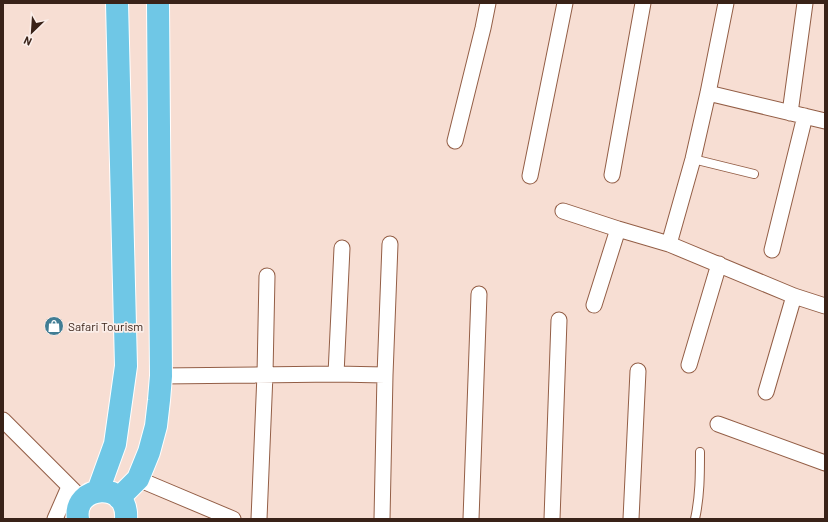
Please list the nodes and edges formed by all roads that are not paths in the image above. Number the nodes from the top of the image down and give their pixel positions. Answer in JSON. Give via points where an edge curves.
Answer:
{"nodes":[{"id":1,"x":117,"y":3,"type":"edge"},
{"id":2,"x":158,"y":3,"type":"edge"},
{"id":3,"x":488,"y":3,"type":"edge"},
{"id":4,"x":565,"y":3,"type":"edge"},
{"id":5,"x":643,"y":3,"type":"edge"},
{"id":6,"x":726,"y":3,"type":"edge"},
{"id":7,"x":804,"y":3,"type":"edge"},
{"id":8,"x":708,"y":93,"type":"junction"},
{"id":9,"x":790,"y":112,"type":"junction"},
{"id":10,"x":805,"y":116,"type":"junction"},
{"id":11,"x":825,"y":121,"type":"edge"},
{"id":12,"x":455,"y":140,"type":"dead end"},
{"id":13,"x":693,"y":159,"type":"junction"},
{"id":14,"x":754,"y":174,"type":"dead end"},
{"id":15,"x":612,"y":175,"type":"dead end"},
{"id":16,"x":530,"y":176,"type":"dead end"},
{"id":17,"x":563,"y":211,"type":"dead end"},
{"id":18,"x":618,"y":229,"type":"junction"},
{"id":19,"x":390,"y":244,"type":"dead end"},
{"id":20,"x":669,"y":244,"type":"junction"},
{"id":21,"x":342,"y":248,"type":"dead end"},
{"id":22,"x":772,"y":250,"type":"dead end"},
{"id":23,"x":719,"y":264,"type":"junction"},
{"id":24,"x":267,"y":276,"type":"dead end"},
{"id":25,"x":479,"y":294,"type":"dead end"},
{"id":26,"x":794,"y":296,"type":"junction"},
{"id":27,"x":594,"y":305,"type":"dead end"},
{"id":28,"x":825,"y":306,"type":"edge"},
{"id":29,"x":559,"y":320,"type":"dead end"},
{"id":30,"x":689,"y":365,"type":"dead end"},
{"id":31,"x":638,"y":371,"type":"dead end"},
{"id":32,"x":265,"y":374,"type":"junction"},
{"id":33,"x":336,"y":374,"type":"junction"},
{"id":34,"x":386,"y":375,"type":"junction"},
{"id":35,"x":161,"y":376,"type":"junction"},
{"id":36,"x":766,"y":392,"type":"dead end"},
{"id":37,"x":3,"y":420,"type":"edge"},
{"id":38,"x":718,"y":424,"type":"dead end"},
{"id":39,"x":700,"y":452,"type":"dead end"},
{"id":40,"x":825,"y":463,"type":"edge"},
{"id":41,"x":138,"y":479,"type":"junction"},
{"id":42,"x":119,"y":498,"type":"junction"},
{"id":43,"x":82,"y":499,"type":"edge"},
{"id":44,"x":55,"y":519,"type":"edge"},
{"id":45,"x":126,"y":519,"type":"edge"},
{"id":46,"x":233,"y":519,"type":"edge"},
{"id":47,"x":258,"y":519,"type":"edge"},
{"id":48,"x":382,"y":519,"type":"edge"},
{"id":49,"x":471,"y":519,"type":"edge"},
{"id":50,"x":552,"y":519,"type":"edge"},
{"id":51,"x":631,"y":519,"type":"edge"},
{"id":52,"x":695,"y":519,"type":"edge"}],
"edges":[{"from":1,"to":43,"type":"highway","via":[[126,366],[115,444]]},
{"from":2,"to":35,"type":"highway"},
{"from":3,"to":12,"type":"street"},
{"from":4,"to":16,"type":"street"},
{"from":5,"to":15,"type":"street"},
{"from":6,"to":8,"type":"street"},
{"from":7,"to":9,"type":"street"},
{"from":8,"to":9,"type":"street"},
{"from":8,"to":13,"type":"street"},
{"from":9,"to":10,"type":"street"},
{"from":10,"to":11,"type":"street"},
{"from":10,"to":22,"type":"street"},
{"from":13,"to":14,"type":"lane"},
{"from":13,"to":20,"type":"street"},
{"from":17,"to":18,"type":"street"},
{"from":18,"to":20,"type":"street"},
{"from":18,"to":27,"type":"street"},
{"from":19,"to":34,"type":"street"},
{"from":20,"to":23,"type":"street"},
{"from":21,"to":33,"type":"street"},
{"from":23,"to":26,"type":"street"},
{"from":23,"to":30,"type":"street"},
{"from":24,"to":32,"type":"street"},
{"from":25,"to":49,"type":"street"},
{"from":26,"to":28,"type":"street"},
{"from":26,"to":36,"type":"street"},
{"from":29,"to":50,"type":"street"},
{"from":31,"to":51,"type":"street"},
{"from":32,"to":33,"type":"street"},
{"from":32,"to":35,"type":"street"},
{"from":32,"to":47,"type":"street"},
{"from":33,"to":34,"type":"street"},
{"from":34,"to":48,"type":"street"},
{"from":35,"to":41,"type":"highway","via":[[156,426]]},
{"from":37,"to":43,"type":"street"},
{"from":38,"to":40,"type":"street"},
{"from":39,"to":52,"type":"lane","via":[[700,490]]},
{"from":41,"to":42,"type":"highway"},
{"from":41,"to":46,"type":"street"},
{"from":42,"to":43,"type":"highway","via":[[106,491]]},
{"from":42,"to":45,"type":"highway","via":[[126,510]]},
{"from":43,"to":44,"type":"street"}]}
